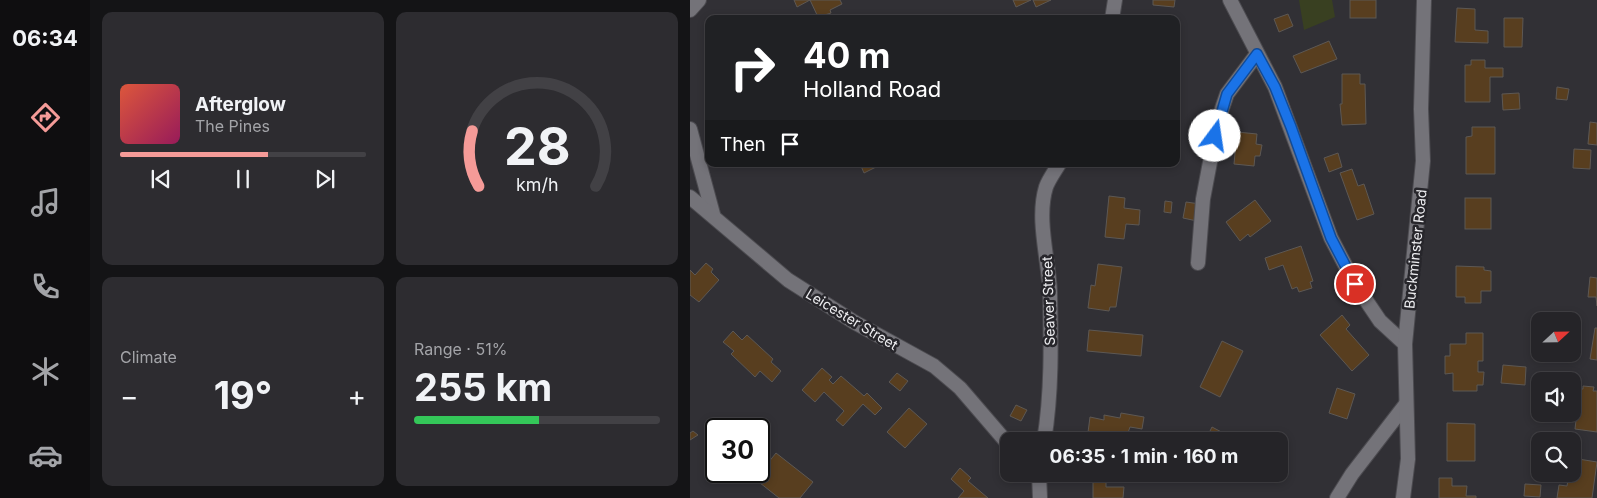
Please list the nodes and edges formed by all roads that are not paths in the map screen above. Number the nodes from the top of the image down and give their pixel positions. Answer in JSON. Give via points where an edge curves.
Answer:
{"nodes":[{"id":1,"x":699,"y":0,"type":"edge"},
{"id":2,"x":1115,"y":0,"type":"edge"},
{"id":3,"x":1230,"y":0,"type":"edge"},
{"id":4,"x":1424,"y":0,"type":"edge"},
{"id":5,"x":690,"y":10,"type":"edge"},
{"id":6,"x":1113,"y":15,"type":"edge"},
{"id":7,"x":1257,"y":54,"type":"junction"},
{"id":8,"x":690,"y":129,"type":"edge"},
{"id":9,"x":1057,"y":167,"type":"edge"},
{"id":10,"x":690,"y":197,"type":"edge"},
{"id":11,"x":712,"y":214,"type":"junction"},
{"id":12,"x":1198,"y":264,"type":"dead end"},
{"id":13,"x":1405,"y":344,"type":"junction"},
{"id":14,"x":1406,"y":404,"type":"junction"},
{"id":15,"x":1045,"y":432,"type":"edge"},
{"id":16,"x":1000,"y":435,"type":"edge"},
{"id":17,"x":1039,"y":482,"type":"edge"},
{"id":18,"x":1040,"y":498,"type":"edge"},
{"id":19,"x":1337,"y":498,"type":"edge"},
{"id":20,"x":1403,"y":498,"type":"edge"}],
"edges":[{"from":1,"to":5,"type":"street"},
{"from":2,"to":6,"type":"street"},
{"from":3,"to":7,"type":"street"},
{"from":4,"to":13,"type":"street","name":"Buckminster Road","via":[[1423,161]]},
{"from":7,"to":12,"type":"street","via":[[1227,94],[1218,120],[1203,199]]},
{"from":7,"to":13,"type":"street","via":[[1285,111],[1335,246],[1380,321]]},
{"from":8,"to":11,"type":"street"},
{"from":9,"to":15,"type":"street","name":"Seaver Street","via":[[1046,188],[1044,213],[1050,291]]},
{"from":10,"to":11,"type":"street","name":"Leicester Street"},
{"from":11,"to":16,"type":"street","name":"Leicester Street","via":[[788,280],[854,322],[934,366],[960,388]]},
{"from":13,"to":14,"type":"street","name":"Buckminster Road"},
{"from":14,"to":19,"type":"street"},
{"from":14,"to":20,"type":"street","name":"Buckminster Road","via":[[1408,459]]},
{"from":17,"to":18,"type":"street"}]}
